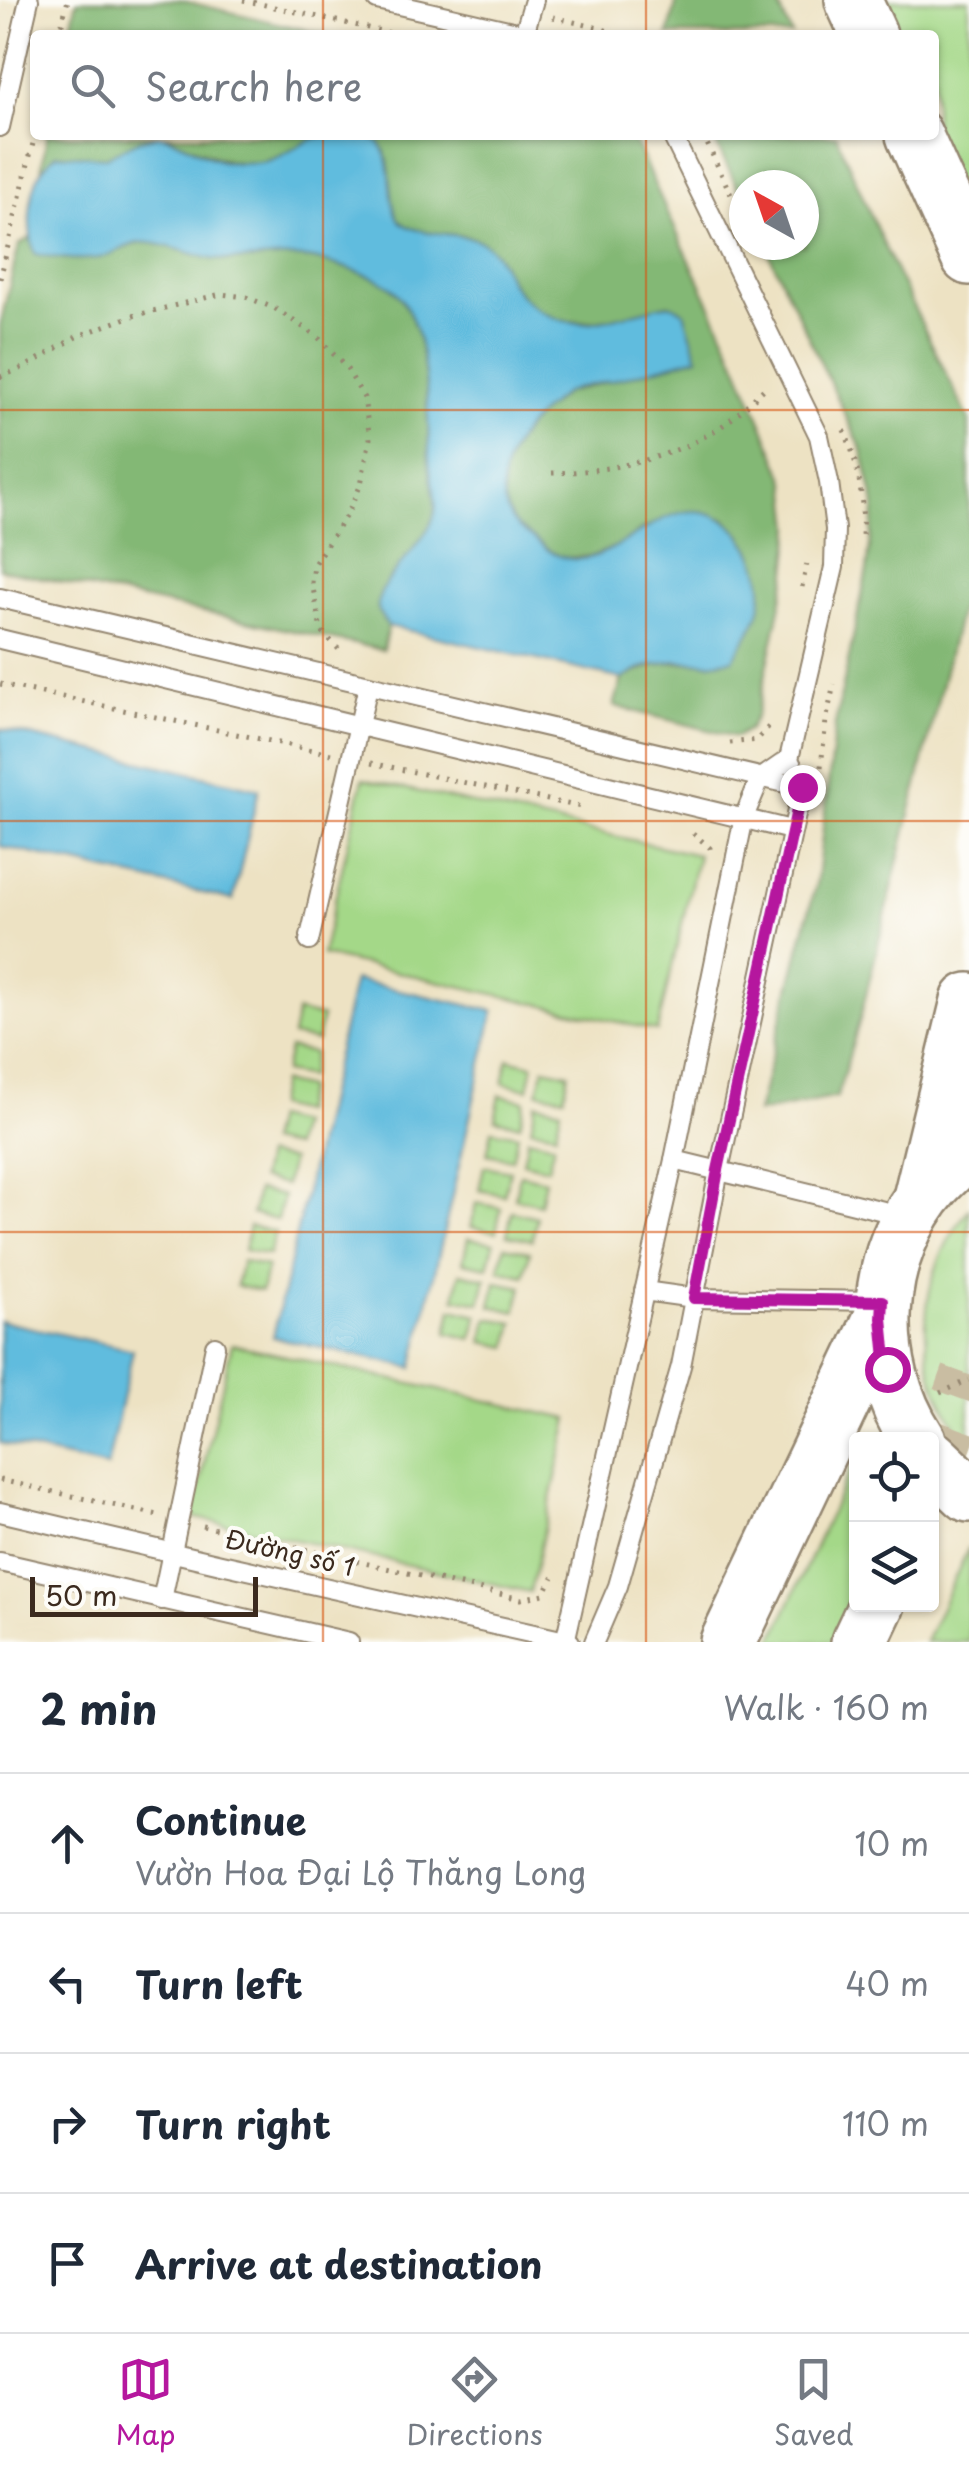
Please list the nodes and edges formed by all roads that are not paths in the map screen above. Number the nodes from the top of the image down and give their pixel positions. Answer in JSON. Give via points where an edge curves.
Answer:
{"nodes":[{"id":1,"x":29,"y":0,"type":"edge"},
{"id":2,"x":377,"y":0,"type":"edge"},
{"id":3,"x":534,"y":0,"type":"edge"},
{"id":4,"x":853,"y":0,"type":"edge"},
{"id":5,"x":509,"y":30,"type":"edge"},
{"id":6,"x":528,"y":30,"type":"edge"},
{"id":7,"x":867,"y":30,"type":"edge"},
{"id":8,"x":0,"y":127,"type":"edge"},
{"id":9,"x":674,"y":140,"type":"edge"},
{"id":10,"x":916,"y":140,"type":"edge"},
{"id":11,"x":969,"y":258,"type":"edge"},
{"id":12,"x":0,"y":598,"type":"edge"},
{"id":13,"x":0,"y":640,"type":"edge"},
{"id":14,"x":368,"y":686,"type":"junction"},
{"id":15,"x":359,"y":725,"type":"junction"},
{"id":16,"x":789,"y":759,"type":"junction"},
{"id":17,"x":760,"y":779,"type":"junction"},
{"id":18,"x":802,"y":787,"type":"junction"},
{"id":19,"x":744,"y":817,"type":"junction"},
{"id":20,"x":791,"y":830,"type":"junction"},
{"id":21,"x":309,"y":941,"type":"dead end"},
{"id":22,"x":969,"y":1002,"type":"edge"},
{"id":23,"x":969,"y":1151,"type":"edge"},
{"id":24,"x":674,"y":1160,"type":"junction"},
{"id":25,"x":718,"y":1170,"type":"junction"},
{"id":26,"x":915,"y":1208,"type":"junction"},
{"id":27,"x":644,"y":1291,"type":"junction"},
{"id":28,"x":694,"y":1298,"type":"junction"},
{"id":29,"x":882,"y":1310,"type":"junction"},
{"id":30,"x":215,"y":1346,"type":"dead end"},
{"id":31,"x":913,"y":1432,"type":"edge"},
{"id":32,"x":939,"y":1466,"type":"edge"},
{"id":33,"x":969,"y":1494,"type":"edge"},
{"id":34,"x":0,"y":1512,"type":"edge"},
{"id":35,"x":173,"y":1551,"type":"junction"},
{"id":36,"x":0,"y":1562,"type":"edge"},
{"id":37,"x":162,"y":1600,"type":"junction"},
{"id":38,"x":873,"y":1612,"type":"edge"},
{"id":39,"x":349,"y":1642,"type":"edge"},
{"id":40,"x":567,"y":1642,"type":"edge"},
{"id":41,"x":594,"y":1642,"type":"edge"},
{"id":42,"x":728,"y":1642,"type":"edge"},
{"id":43,"x":859,"y":1642,"type":"edge"}],
"edges":[{"from":1,"to":8,"type":"lane"},
{"from":2,"to":5,"type":"lane"},
{"from":3,"to":6,"type":"lane"},
{"from":4,"to":7,"type":"main road"},
{"from":9,"to":16,"type":"lane","via":[[819,436],[830,482],[834,567]]},
{"from":10,"to":11,"type":"main road"},
{"from":12,"to":14,"type":"lane"},
{"from":13,"to":15,"type":"lane"},
{"from":14,"to":15,"type":"lane"},
{"from":14,"to":17,"type":"lane"},
{"from":15,"to":19,"type":"lane"},
{"from":15,"to":21,"type":"lane"},
{"from":16,"to":17,"type":"lane"},
{"from":16,"to":18,"type":"lane"},
{"from":17,"to":18,"type":"lane"},
{"from":17,"to":19,"type":"lane"},
{"from":18,"to":20,"type":"lane"},
{"from":19,"to":20,"type":"lane"},
{"from":19,"to":24,"type":"lane"},
{"from":20,"to":25,"type":"lane"},
{"from":22,"to":26,"type":"main road"},
{"from":23,"to":26,"type":"main road"},
{"from":24,"to":25,"type":"lane"},
{"from":24,"to":27,"type":"lane"},
{"from":25,"to":26,"type":"lane"},
{"from":25,"to":28,"type":"lane"},
{"from":26,"to":29,"type":"main road","via":[[892,1258]]},
{"from":27,"to":28,"type":"lane"},
{"from":27,"to":40,"type":"lane"},
{"from":28,"to":29,"type":"lane"},
{"from":28,"to":41,"type":"lane","via":[[618,1586]]},
{"from":29,"to":31,"type":"main road","via":[[887,1369]]},
{"from":29,"to":42,"type":"main road"},
{"from":30,"to":35,"type":"lane"},
{"from":32,"to":33,"type":"main road"},
{"from":34,"to":35,"type":"lane","name":"Đường số 1"},
{"from":35,"to":37,"type":"lane"},
{"from":35,"to":40,"type":"lane","name":"Đường số 1"},
{"from":36,"to":37,"type":"lane"},
{"from":37,"to":39,"type":"lane"},
{"from":38,"to":43,"type":"main road"}]}
